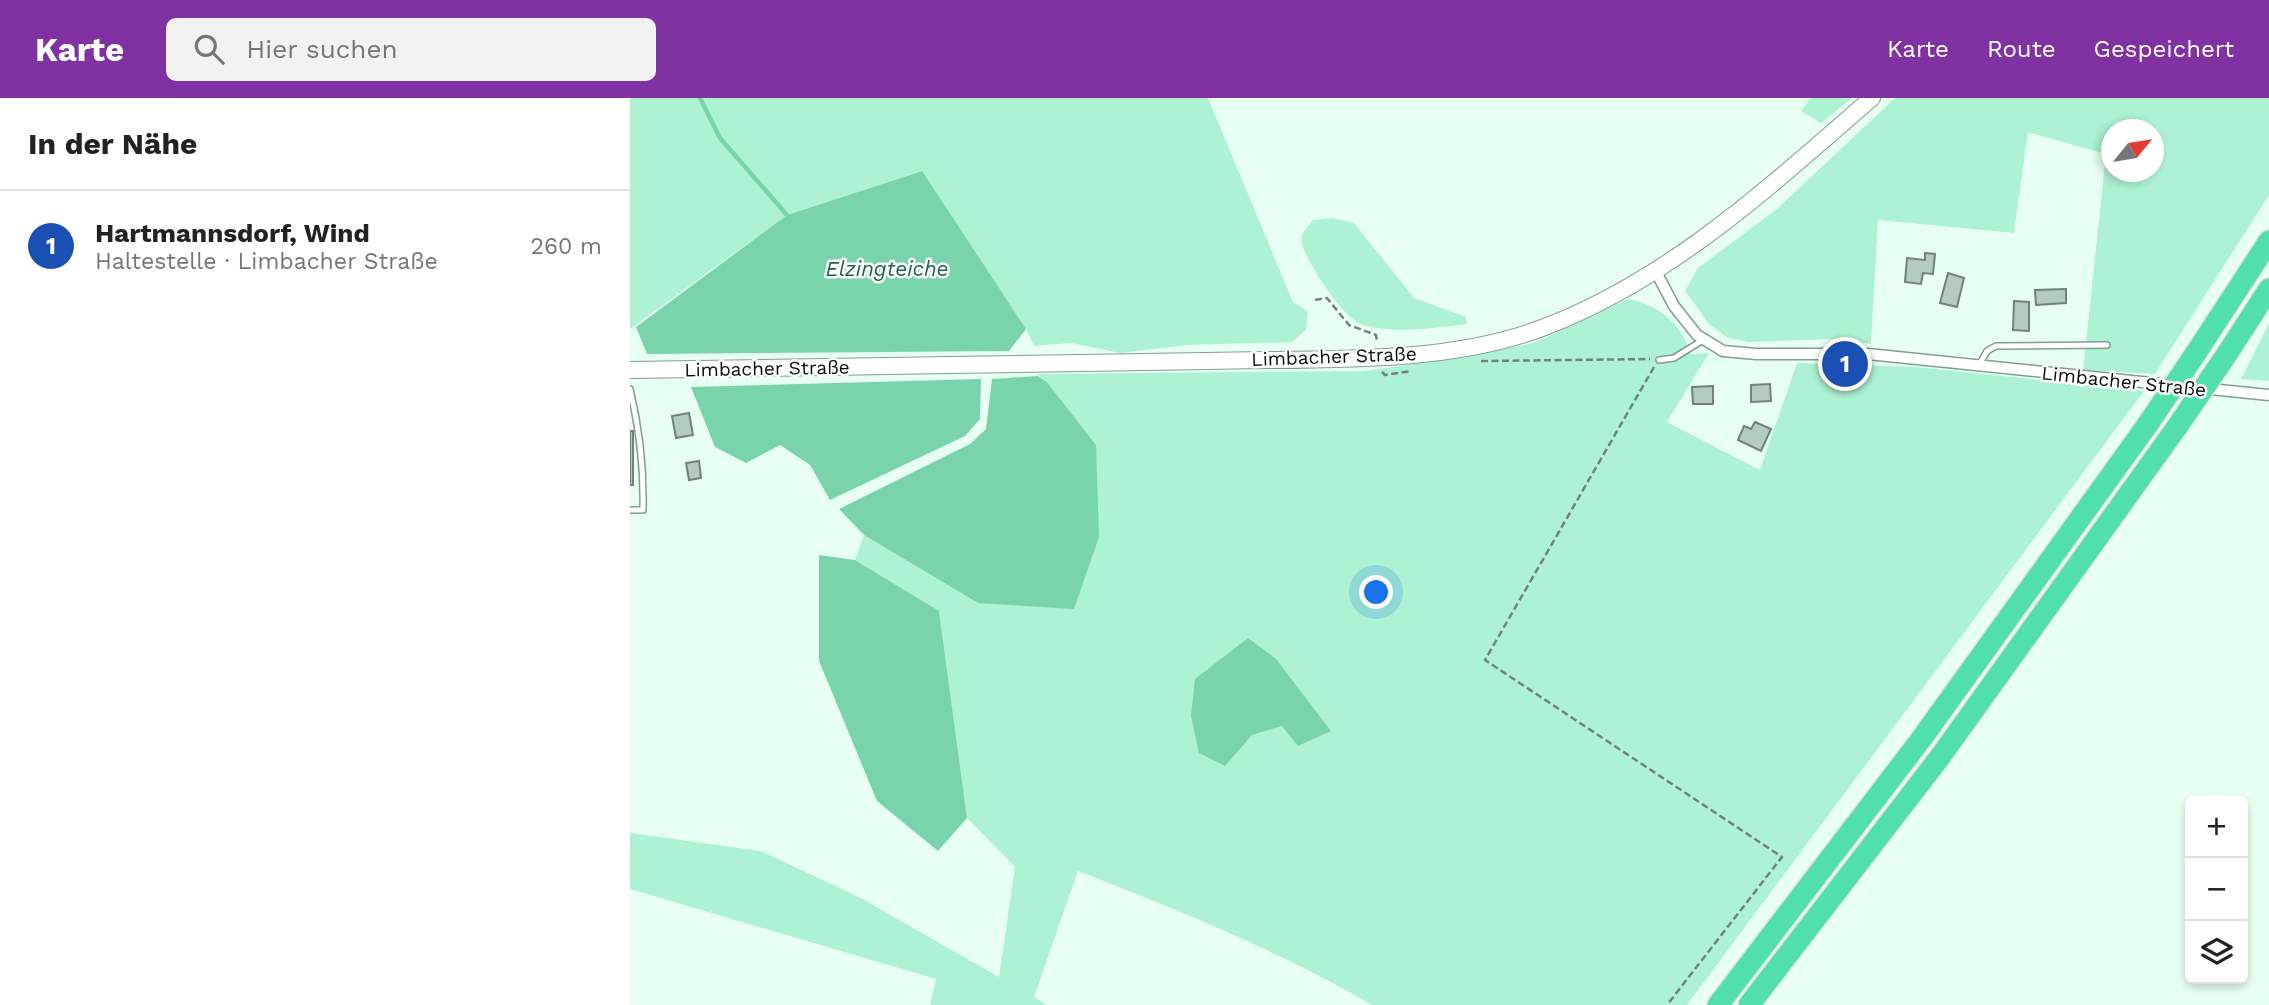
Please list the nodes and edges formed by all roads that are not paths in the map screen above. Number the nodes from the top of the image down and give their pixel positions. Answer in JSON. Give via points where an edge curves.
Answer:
{"nodes":[{"id":1,"x":1872,"y":98,"type":"edge"},
{"id":2,"x":2269,"y":240,"type":"edge"},
{"id":3,"x":1655,"y":271,"type":"junction"},
{"id":4,"x":2269,"y":289,"type":"edge"},
{"id":5,"x":1703,"y":340,"type":"junction"},
{"id":6,"x":2107,"y":345,"type":"dead end"},
{"id":7,"x":1658,"y":359,"type":"road end"},
{"id":8,"x":1979,"y":365,"type":"junction"},
{"id":9,"x":630,"y":370,"type":"edge"},
{"id":10,"x":630,"y":389,"type":"edge"},
{"id":11,"x":2269,"y":395,"type":"edge"},
{"id":12,"x":630,"y":510,"type":"edge"},
{"id":13,"x":1718,"y":1005,"type":"edge"},
{"id":14,"x":1749,"y":1005,"type":"edge"}],
"edges":[{"from":1,"to":3,"type":"main road","via":[[1732,218]]},
{"from":2,"to":13,"type":"highway","bridge":true,"via":[[2148,424],[1922,738]]},
{"from":3,"to":5,"type":"street","name":"Limbacher Straße","via":[[1674,306]]},
{"from":3,"to":9,"type":"main road","name":"Limbacher Straße","via":[[1578,314],[1469,350],[1378,356]]},
{"from":4,"to":14,"type":"highway","bridge":true,"via":[[2177,427],[1940,757]]},
{"from":5,"to":7,"type":"lane","via":[[1674,358]]},
{"from":5,"to":8,"type":"street","name":"Limbacher Straße","via":[[1723,351],[1756,355],[1867,354]]},
{"from":6,"to":8,"type":"lane","name":"Limbacher Straße","via":[[1996,346]]},
{"from":8,"to":11,"type":"street","name":"Limbacher Straße"},
{"from":10,"to":12,"type":"lane","via":[[644,471],[643,510]]}]}
